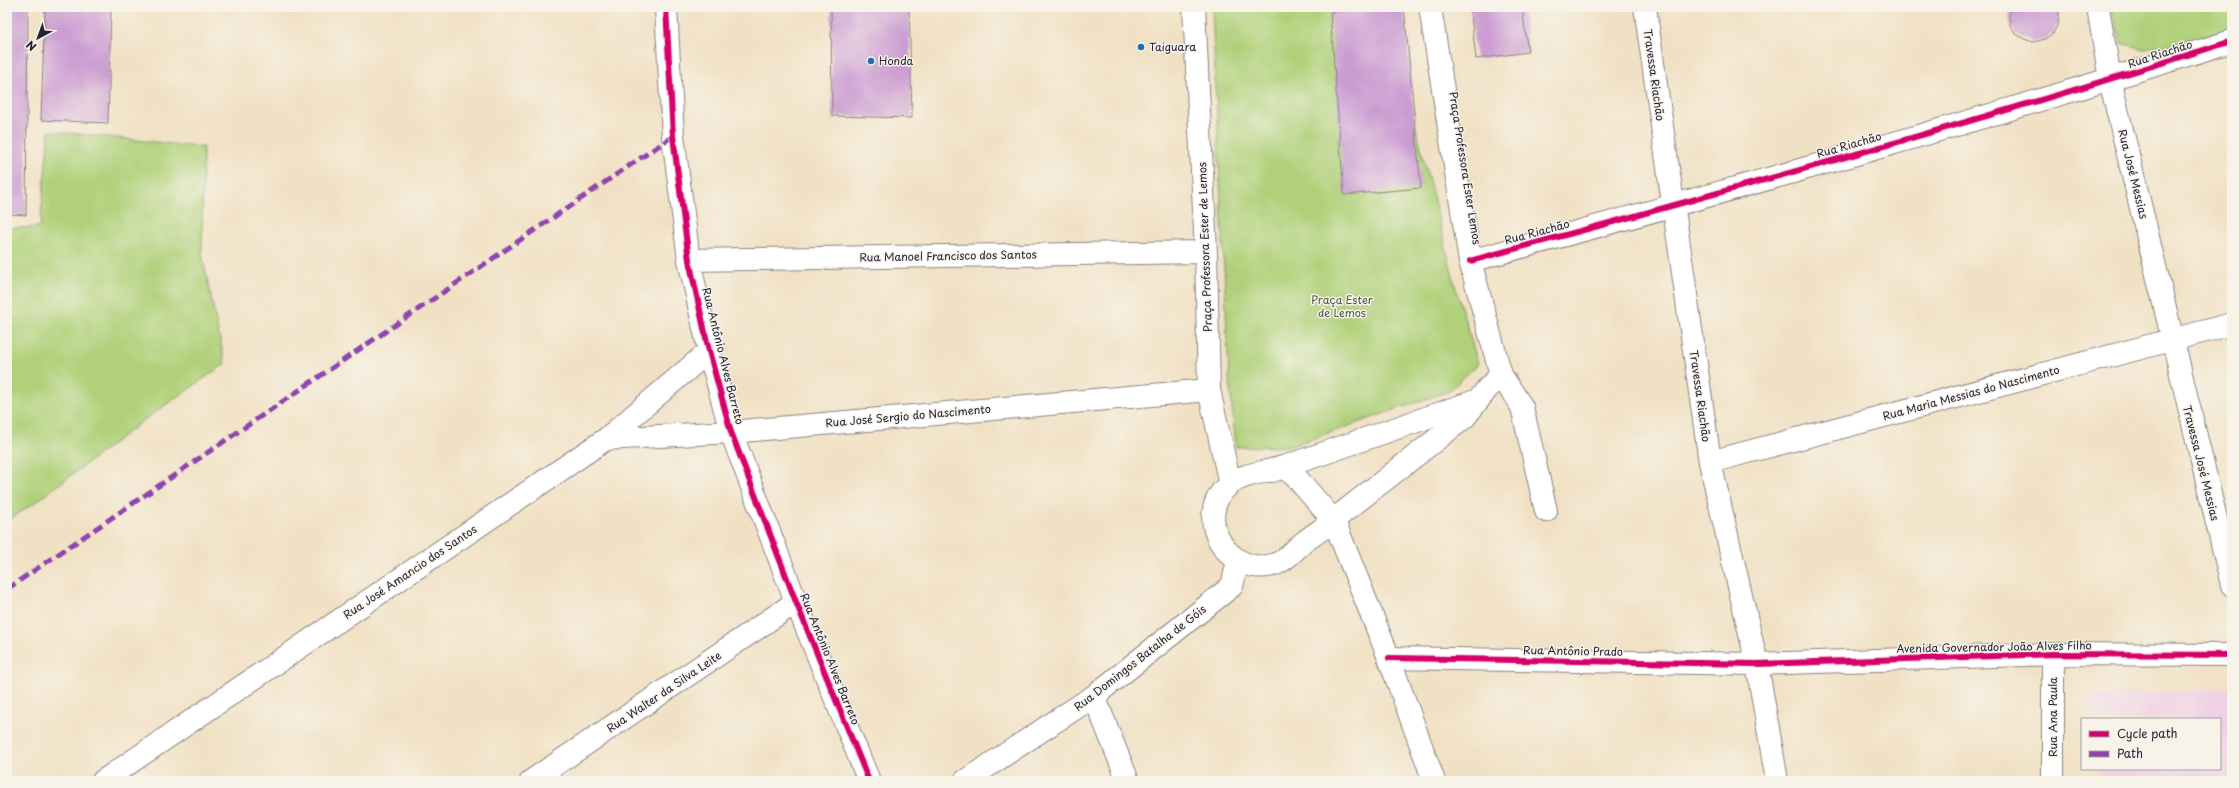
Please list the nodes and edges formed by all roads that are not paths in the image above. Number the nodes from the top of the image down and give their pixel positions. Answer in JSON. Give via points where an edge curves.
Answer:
{"nodes":[{"id":1,"x":666,"y":7,"type":"edge"},
{"id":2,"x":1194,"y":7,"type":"edge"},
{"id":3,"x":1430,"y":7,"type":"edge"},
{"id":4,"x":1644,"y":7,"type":"edge"},
{"id":5,"x":2098,"y":7,"type":"edge"},
{"id":6,"x":2232,"y":41,"type":"edge"},
{"id":7,"x":2110,"y":80,"type":"junction"},
{"id":8,"x":1673,"y":206,"type":"junction"},
{"id":9,"x":1206,"y":252,"type":"junction"},
{"id":10,"x":689,"y":260,"type":"junction"},
{"id":11,"x":1470,"y":261,"type":"junction"},
{"id":12,"x":2232,"y":324,"type":"edge"},
{"id":13,"x":2172,"y":340,"type":"junction"},
{"id":14,"x":709,"y":351,"type":"junction"},
{"id":15,"x":1501,"y":375,"type":"junction"},
{"id":16,"x":1209,"y":390,"type":"junction"},
{"id":17,"x":1479,"y":399,"type":"junction"},
{"id":18,"x":732,"y":432,"type":"junction"},
{"id":19,"x":606,"y":439,"type":"junction"},
{"id":20,"x":1710,"y":462,"type":"junction"},
{"id":21,"x":1272,"y":470,"type":"junction"},
{"id":22,"x":1230,"y":484,"type":"junction"},
{"id":23,"x":1546,"y":511,"type":"dead end"},
{"id":24,"x":1334,"y":521,"type":"junction"},
{"id":25,"x":1238,"y":561,"type":"junction"},
{"id":26,"x":2232,"y":585,"type":"edge"},
{"id":27,"x":796,"y":602,"type":"junction"},
{"id":28,"x":2053,"y":654,"type":"junction"},
{"id":29,"x":2232,"y":654,"type":"edge"},
{"id":30,"x":1389,"y":658,"type":"junction"},
{"id":31,"x":1757,"y":664,"type":"junction"},
{"id":32,"x":1094,"y":696,"type":"junction"},
{"id":33,"x":103,"y":781,"type":"edge"},
{"id":34,"x":531,"y":781,"type":"edge"},
{"id":35,"x":870,"y":781,"type":"edge"},
{"id":36,"x":965,"y":781,"type":"edge"},
{"id":37,"x":1128,"y":781,"type":"edge"},
{"id":38,"x":1434,"y":781,"type":"edge"},
{"id":39,"x":1777,"y":781,"type":"edge"},
{"id":40,"x":2053,"y":781,"type":"edge"}],
"edges":[{"from":1,"to":10,"type":"street","name":"Rua Antônio Alves Barreto","via":[[673,136]]},
{"from":2,"to":9,"type":"street","name":"Praça Professora Ester de Lemos"},
{"from":3,"to":11,"type":"street","name":"Praça Professora Ester Lemos"},
{"from":4,"to":8,"type":"street","name":"Travessa Riachão"},
{"from":5,"to":7,"type":"street","name":"Rua José Messias"},
{"from":6,"to":7,"type":"street","name":"Rua Riachão"},
{"from":7,"to":8,"type":"street","name":"Rua Riachão"},
{"from":7,"to":13,"type":"street","name":"Rua José Messias"},
{"from":8,"to":11,"type":"street","name":"Rua Riachão"},
{"from":8,"to":20,"type":"street","name":"Travessa Riachão"},
{"from":9,"to":10,"type":"street","name":"Rua Manoel Francisco dos Santos"},
{"from":9,"to":16,"type":"street","name":"Praça Professora Ester de Lemos"},
{"from":10,"to":14,"type":"street","name":"Rua Antônio Alves Barreto"},
{"from":11,"to":15,"type":"street","name":"Praça Professora Ester Lemos"},
{"from":12,"to":13,"type":"street","name":"Rua Maria Messias do Nascimento"},
{"from":13,"to":20,"type":"street","name":"Rua Maria Messias do Nascimento"},
{"from":13,"to":26,"type":"street","name":"Travessa José Messias"},
{"from":14,"to":18,"type":"street","name":"Rua Antônio Alves Barreto"},
{"from":14,"to":19,"type":"street","name":"Rua José Amancio dos Santos"},
{"from":15,"to":17,"type":"street"},
{"from":15,"to":23,"type":"street","name":"Praça Professora Ester Lemos","via":[[1522,407]]},
{"from":16,"to":18,"type":"street","name":"Rua José Sergio do Nascimento"},
{"from":16,"to":22,"type":"street","name":"Praça Professora Ester de Lemos"},
{"from":17,"to":21,"type":"street"},
{"from":17,"to":24,"type":"street","via":[[1465,417]]},
{"from":18,"to":19,"type":"street","name":"Rua José Sergio do Nascimento"},
{"from":18,"to":27,"type":"street","name":"Rua Antônio Alves Barreto"},
{"from":19,"to":33,"type":"street","name":"Rua José Amancio dos Santos"},
{"from":20,"to":31,"type":"street","name":"Travessa Riachão"},
{"from":21,"to":22,"type":"street","via":[[1246,476]]},
{"from":21,"to":24,"type":"street","via":[[1295,476]]},
{"from":22,"to":25,"type":"street","via":[[1220,495],[1214,509],[1213,525],[1217,540],[1226,552]]},
{"from":24,"to":25,"type":"street","via":[[1276,564],[1257,567]]},
{"from":24,"to":30,"type":"street"},
{"from":25,"to":32,"type":"street","name":"Rua Domingos Batalha de Góis","via":[[1232,586]]},
{"from":27,"to":34,"type":"street","name":"Rua Walter da Silva Leite"},
{"from":27,"to":35,"type":"street","name":"Rua Antônio Alves Barreto"},
{"from":28,"to":29,"type":"street","name":"Avenida Governador João Alves Filho"},
{"from":28,"to":31,"type":"street","name":"Avenida Governador João Alves Filho"},
{"from":28,"to":40,"type":"street","name":"Rua Ana Paula"},
{"from":30,"to":31,"type":"street","name":"Rua Antônio Prado"},
{"from":30,"to":38,"type":"street"},
{"from":31,"to":39,"type":"street","name":"Travessa Riachão"},
{"from":32,"to":36,"type":"street","name":"Rua Domingos Batalha de Góis"},
{"from":32,"to":37,"type":"street"}]}
